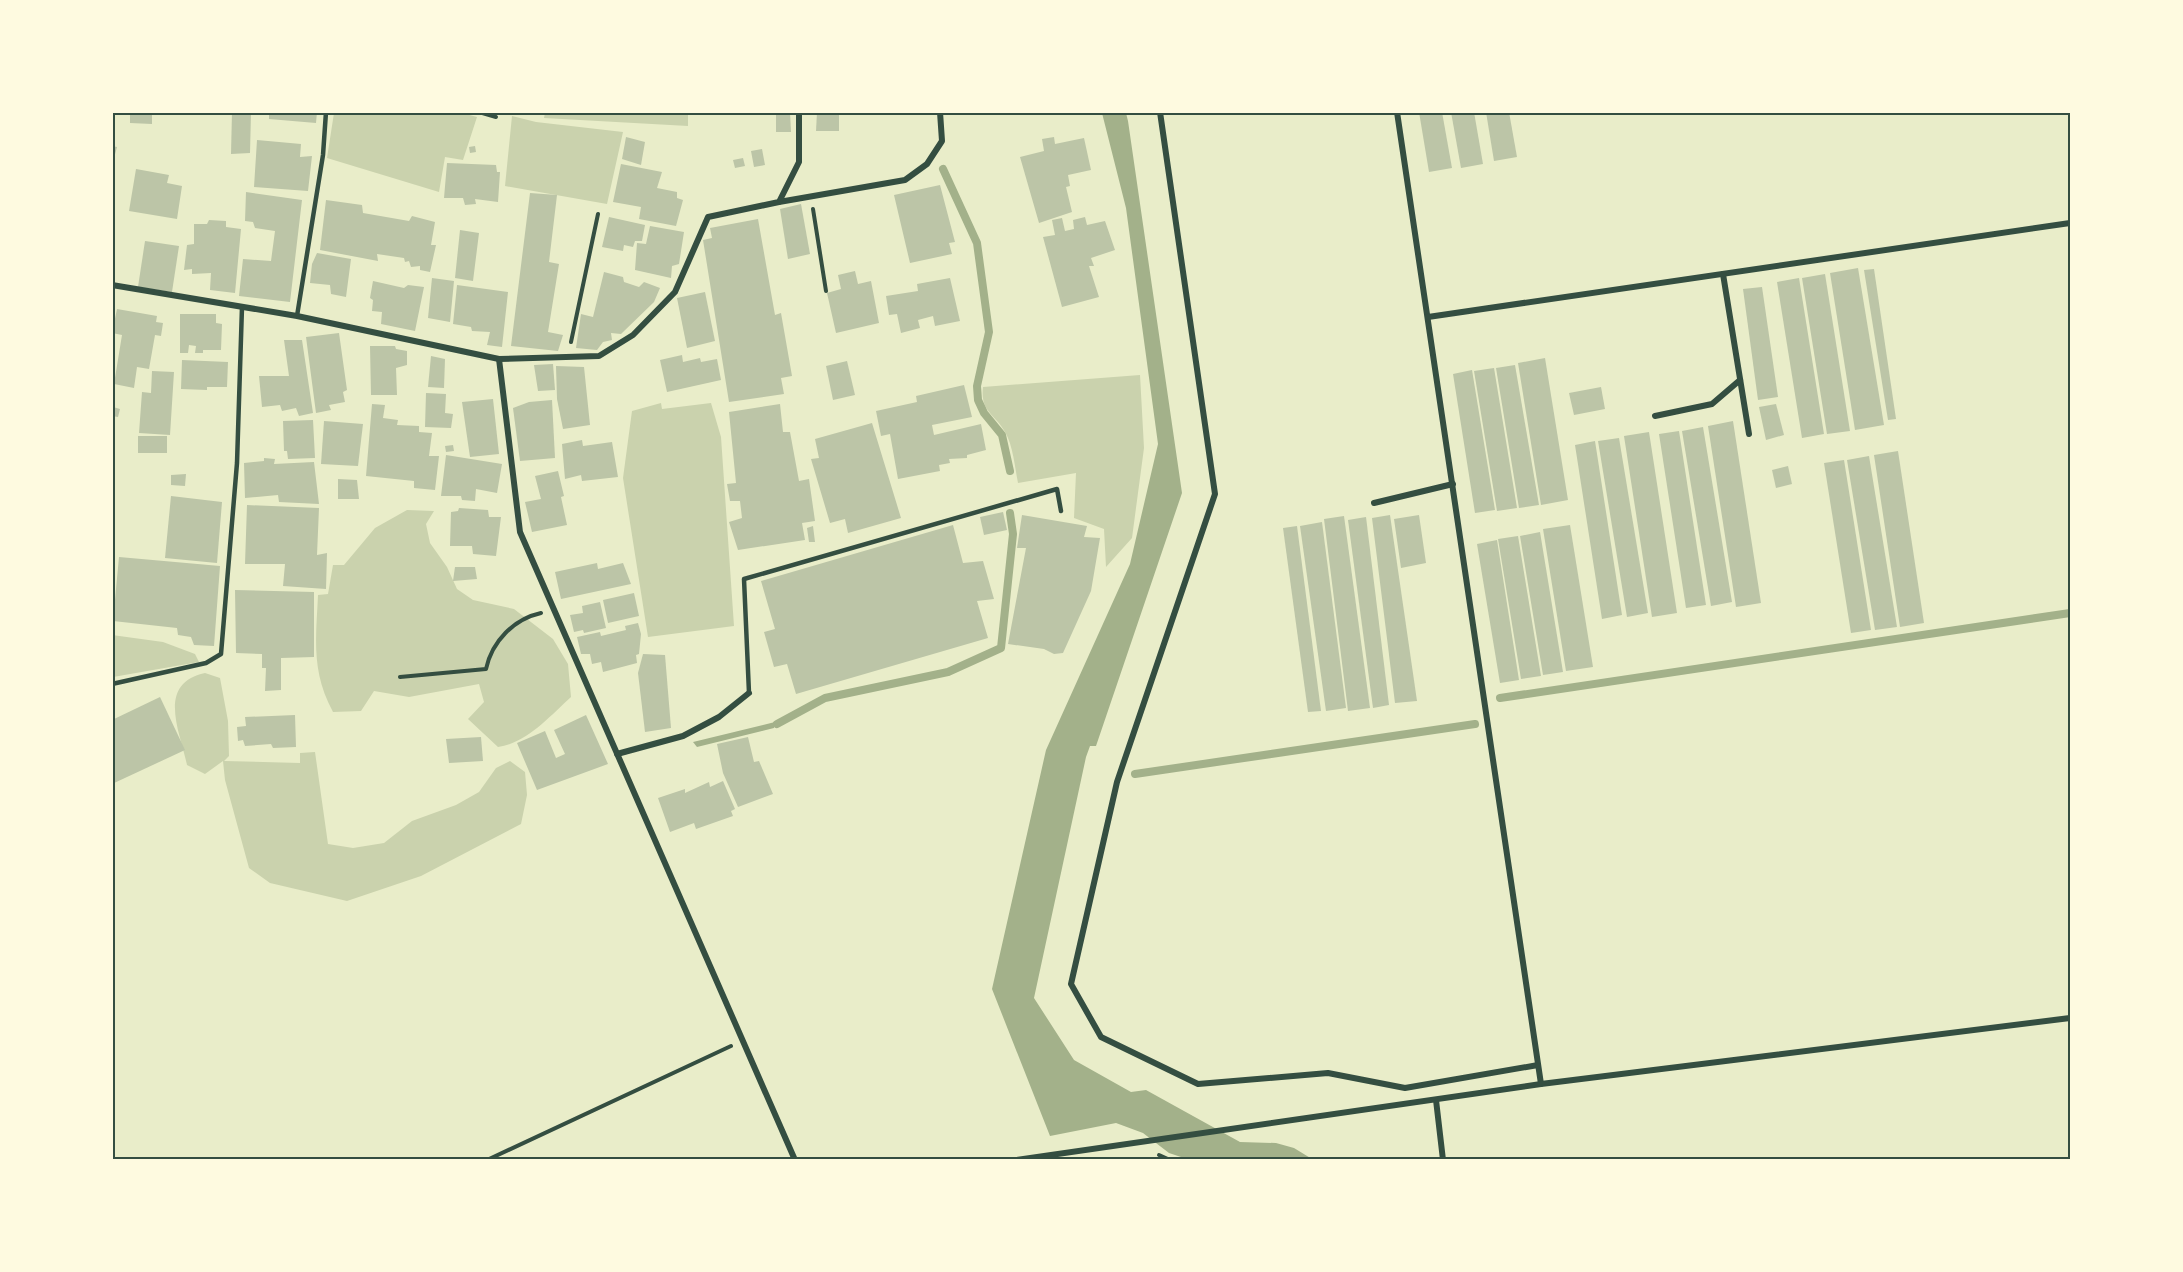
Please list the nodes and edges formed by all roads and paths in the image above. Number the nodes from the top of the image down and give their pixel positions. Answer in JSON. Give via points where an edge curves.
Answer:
{"nodes":[{"id":1,"x":326,"y":112,"type":"edge"},
{"id":2,"x":479,"y":112,"type":"edge"},
{"id":3,"x":799,"y":112,"type":"edge"},
{"id":4,"x":940,"y":112,"type":"edge"},
{"id":5,"x":1160,"y":112,"type":"edge"},
{"id":6,"x":1397,"y":112,"type":"edge"},
{"id":7,"x":496,"y":117,"type":"dead end"},
{"id":8,"x":812,"y":197,"type":"junction"},
{"id":9,"x":779,"y":202,"type":"junction"},
{"id":10,"x":598,"y":214,"type":"dead end"},
{"id":11,"x":2070,"y":223,"type":"edge"},
{"id":12,"x":1723,"y":274,"type":"junction"},
{"id":13,"x":112,"y":285,"type":"edge"},
{"id":14,"x":826,"y":291,"type":"dead end"},
{"id":15,"x":242,"y":307,"type":"junction"},
{"id":16,"x":297,"y":316,"type":"junction"},
{"id":17,"x":1428,"y":317,"type":"junction"},
{"id":18,"x":499,"y":359,"type":"junction"},
{"id":19,"x":568,"y":359,"type":"junction"},
{"id":20,"x":1740,"y":380,"type":"junction"},
{"id":21,"x":1655,"y":416,"type":"dead end"},
{"id":22,"x":1749,"y":434,"type":"dead end"},
{"id":23,"x":1453,"y":484,"type":"junction"},
{"id":24,"x":1374,"y":503,"type":"dead end"},
{"id":25,"x":1061,"y":511,"type":"dead end"},
{"id":26,"x":554,"y":610,"type":"junction"},
{"id":27,"x":400,"y":677,"type":"dead end"},
{"id":28,"x":112,"y":684,"type":"edge"},
{"id":29,"x":749,"y":693,"type":"joint"},
{"id":30,"x":617,"y":754,"type":"junction"},
{"id":31,"x":2070,"y":1018,"type":"edge"},
{"id":32,"x":742,"y":1041,"type":"junction"},
{"id":33,"x":1538,"y":1065,"type":"junction"},
{"id":34,"x":1541,"y":1084,"type":"junction"},
{"id":35,"x":1436,"y":1100,"type":"junction"},
{"id":36,"x":487,"y":1160,"type":"edge"},
{"id":37,"x":795,"y":1160,"type":"edge"},
{"id":38,"x":1016,"y":1160,"type":"edge"},
{"id":39,"x":1443,"y":1160,"type":"edge"}],
"edges":[{"from":1,"to":16,"type":"lane","via":[[323,156]]},
{"from":2,"to":7,"type":"path"},
{"from":3,"to":9,"type":"street","via":[[799,162]]},
{"from":4,"to":8,"type":"street","via":[[942,141],[927,164],[905,180]]},
{"from":5,"to":33,"type":"street","via":[[1215,494],[1118,782],[1071,984],[1101,1037],[1198,1084],[1328,1073],[1405,1088]]},
{"from":6,"to":17,"type":"street"},
{"from":8,"to":9,"type":"street"},
{"from":8,"to":14,"type":"path"},
{"from":9,"to":19,"type":"street","via":[[708,218],[675,292],[633,335],[599,356]]},
{"from":10,"to":19,"type":"path"},
{"from":11,"to":12,"type":"street"},
{"from":12,"to":17,"type":"street"},
{"from":12,"to":20,"type":"street"},
{"from":13,"to":15,"type":"street"},
{"from":15,"to":16,"type":"street"},
{"from":15,"to":28,"type":"lane","via":[[237,463],[221,654],[206,663]]},
{"from":16,"to":18,"type":"street"},
{"from":17,"to":23,"type":"street"},
{"from":18,"to":19,"type":"street"},
{"from":18,"to":26,"type":"street","via":[[520,532]]},
{"from":20,"to":21,"type":"street","via":[[1712,404]]},
{"from":20,"to":22,"type":"street"},
{"from":23,"to":24,"type":"street"},
{"from":23,"to":33,"type":"street"},
{"from":25,"to":29,"type":"lane","via":[[1057,489],[744,579]]},
{"from":26,"to":27,"type":"path","via":[[523,617],[508,629],[488,659],[486,669]]},
{"from":26,"to":30,"type":"street"},
{"from":29,"to":30,"type":"street","via":[[719,717],[683,736]]},
{"from":30,"to":32,"type":"street"},
{"from":31,"to":34,"type":"street"},
{"from":32,"to":36,"type":"path"},
{"from":32,"to":37,"type":"street"},
{"from":33,"to":34,"type":"street"},
{"from":34,"to":35,"type":"street"},
{"from":35,"to":38,"type":"street"},
{"from":35,"to":39,"type":"street"}]}
